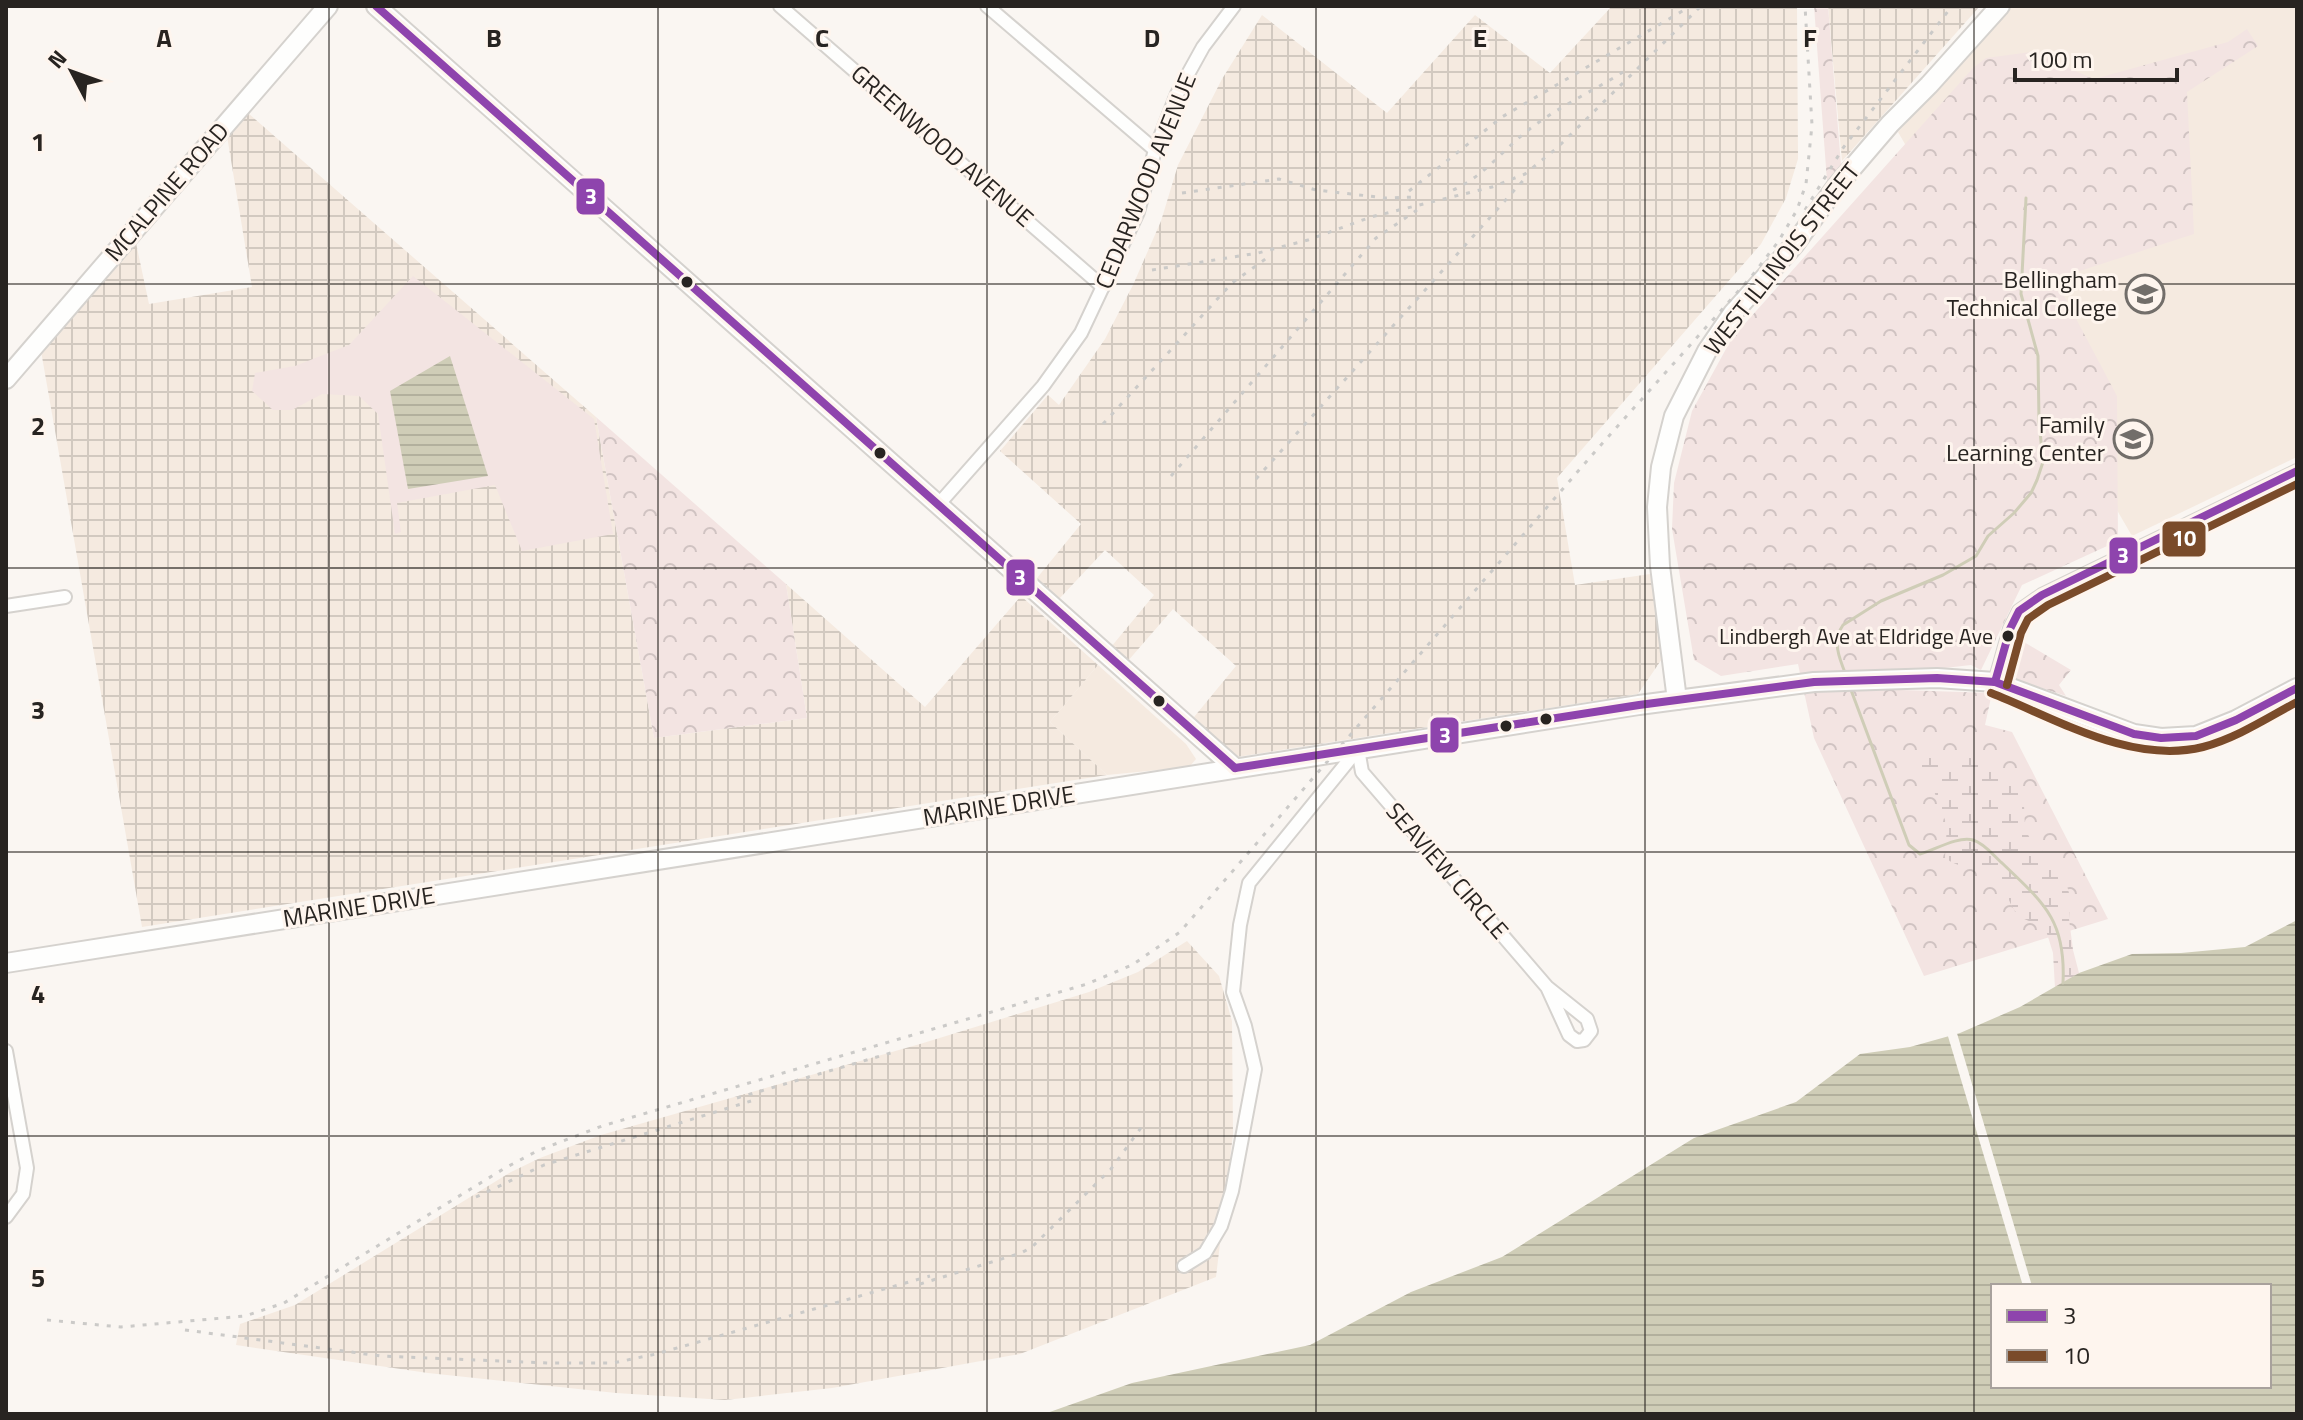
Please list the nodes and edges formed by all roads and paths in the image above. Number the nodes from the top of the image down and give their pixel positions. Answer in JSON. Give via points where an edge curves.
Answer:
{"nodes":[{"id":1,"x":328,"y":6,"type":"edge"},
{"id":2,"x":376,"y":6,"type":"edge"},
{"id":3,"x":780,"y":6,"type":"edge"},
{"id":4,"x":987,"y":6,"type":"edge"},
{"id":5,"x":1234,"y":6,"type":"edge"},
{"id":6,"x":2000,"y":6,"type":"edge"},
{"id":7,"x":1155,"y":150,"type":"junction"},
{"id":8,"x":1103,"y":287,"type":"junction"},
{"id":9,"x":6,"y":379,"type":"edge"},
{"id":10,"x":2297,"y":471,"type":"edge"},
{"id":11,"x":938,"y":505,"type":"junction"},
{"id":12,"x":65,"y":597,"type":"dead end"},
{"id":13,"x":6,"y":606,"type":"edge"},
{"id":14,"x":1995,"y":682,"type":"junction"},
{"id":15,"x":2297,"y":688,"type":"edge"},
{"id":16,"x":1677,"y":700,"type":"junction"},
{"id":17,"x":1358,"y":749,"type":"junction"},
{"id":18,"x":1235,"y":768,"type":"junction"},
{"id":19,"x":6,"y":963,"type":"edge"},
{"id":20,"x":1547,"y":987,"type":"dead end"},
{"id":21,"x":6,"y":1051,"type":"edge"},
{"id":22,"x":6,"y":1217,"type":"edge"},
{"id":23,"x":1184,"y":1266,"type":"dead end"}],
"edges":[{"from":1,"to":9,"type":"main road","name":"MCALPINE ROAD"},
{"from":2,"to":11,"type":"main road"},
{"from":3,"to":8,"type":"street","name":"GREENWOOD AVENUE"},
{"from":4,"to":7,"type":"street"},
{"from":5,"to":7,"type":"street","name":"CEDARWOOD AVENUE","via":[[1177,94]]},
{"from":6,"to":16,"type":"main road","name":"WEST ILLINOIS STREET","via":[[1890,124],[1733,313],[1674,416],[1657,507]]},
{"from":7,"to":8,"type":"street","name":"CEDARWOOD AVENUE","via":[[1138,212]]},
{"from":8,"to":11,"type":"street","name":"CEDARWOOD AVENUE","via":[[1081,333],[1043,386]]},
{"from":10,"to":14,"type":"street","via":[[2019,611]]},
{"from":11,"to":18,"type":"main road"},
{"from":12,"to":13,"type":"street"},
{"from":14,"to":15,"type":"main road","name":"MARINE DRIVE","via":[[2119,729],[2161,738],[2196,736]]},
{"from":14,"to":16,"type":"main road","name":"MARINE DRIVE","via":[[1814,682]]},
{"from":16,"to":17,"type":"main road","name":"MARINE DRIVE"},
{"from":17,"to":18,"type":"main road","name":"MARINE DRIVE"},
{"from":17,"to":20,"type":"street","name":"SEAVIEW CIRCLE","via":[[1362,772]]},
{"from":17,"to":23,"type":"street","via":[[1249,883],[1233,992],[1255,1069],[1221,1226],[1205,1253]]},
{"from":18,"to":19,"type":"main road","name":"MARINE DRIVE"},
{"from":21,"to":22,"type":"street","via":[[27,1168],[23,1194]]}]}
